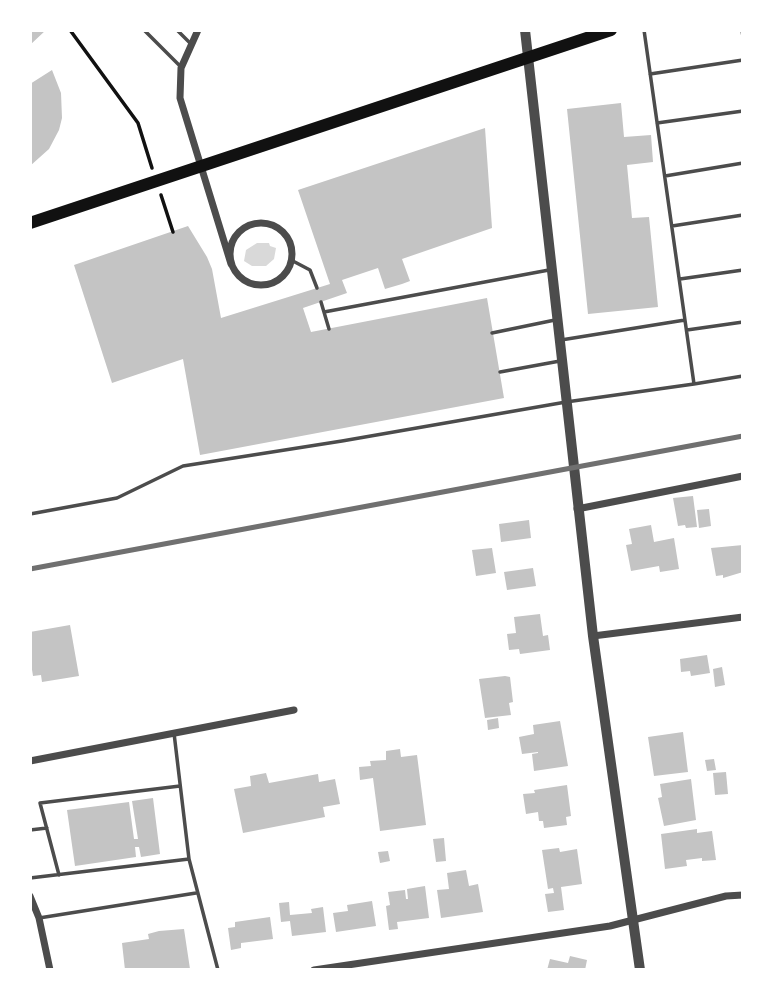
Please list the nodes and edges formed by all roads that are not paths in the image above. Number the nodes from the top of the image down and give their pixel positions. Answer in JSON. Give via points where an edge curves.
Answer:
{"nodes":[{"id":1,"x":144,"y":30,"type":"edge"},
{"id":2,"x":177,"y":30,"type":"edge"},
{"id":3,"x":198,"y":30,"type":"edge"},
{"id":4,"x":525,"y":30,"type":"edge"},
{"id":5,"x":611,"y":30,"type":"edge"},
{"id":6,"x":644,"y":30,"type":"edge"},
{"id":7,"x":742,"y":30,"type":"edge"},
{"id":8,"x":743,"y":37,"type":"edge"},
{"id":9,"x":192,"y":44,"type":"junction"},
{"id":10,"x":528,"y":57,"type":"junction"},
{"id":11,"x":743,"y":60,"type":"edge"},
{"id":12,"x":181,"y":68,"type":"junction"},
{"id":13,"x":650,"y":74,"type":"junction"},
{"id":14,"x":743,"y":111,"type":"edge"},
{"id":15,"x":657,"y":123,"type":"junction"},
{"id":16,"x":743,"y":163,"type":"edge"},
{"id":17,"x":201,"y":165,"type":"junction"},
{"id":18,"x":665,"y":176,"type":"junction"},
{"id":19,"x":743,"y":215,"type":"edge"},
{"id":20,"x":30,"y":223,"type":"edge"},
{"id":21,"x":672,"y":226,"type":"junction"},
{"id":22,"x":291,"y":260,"type":"junction"},
{"id":23,"x":231,"y":264,"type":"junction"},
{"id":24,"x":552,"y":269,"type":"junction"},
{"id":25,"x":743,"y":270,"type":"edge"},
{"id":26,"x":680,"y":279,"type":"junction"},
{"id":27,"x":317,"y":288,"type":"dead end"},
{"id":28,"x":321,"y":302,"type":"dead end"},
{"id":29,"x":324,"y":312,"type":"junction"},
{"id":30,"x":557,"y":319,"type":"junction"},
{"id":31,"x":685,"y":320,"type":"junction"},
{"id":32,"x":743,"y":322,"type":"edge"},
{"id":33,"x":329,"y":329,"type":"dead end"},
{"id":34,"x":687,"y":330,"type":"junction"},
{"id":35,"x":492,"y":332,"type":"dead end"},
{"id":36,"x":559,"y":341,"type":"junction"},
{"id":37,"x":561,"y":361,"type":"junction"},
{"id":38,"x":500,"y":372,"type":"dead end"},
{"id":39,"x":743,"y":376,"type":"edge"},
{"id":40,"x":694,"y":384,"type":"junction"},
{"id":41,"x":566,"y":402,"type":"junction"},
{"id":42,"x":743,"y":476,"type":"edge"},
{"id":43,"x":577,"y":509,"type":"junction"},
{"id":44,"x":30,"y":514,"type":"edge"},
{"id":45,"x":743,"y":617,"type":"edge"},
{"id":46,"x":593,"y":636,"type":"junction"},
{"id":47,"x":294,"y":710,"type":"dead end"},
{"id":48,"x":174,"y":733,"type":"junction"},
{"id":49,"x":30,"y":761,"type":"edge"},
{"id":50,"x":181,"y":786,"type":"junction"},
{"id":51,"x":47,"y":828,"type":"junction"},
{"id":52,"x":30,"y":830,"type":"edge"},
{"id":53,"x":189,"y":859,"type":"junction"},
{"id":54,"x":59,"y":874,"type":"junction"},
{"id":55,"x":30,"y":878,"type":"edge"},
{"id":56,"x":196,"y":893,"type":"junction"},
{"id":57,"x":743,"y":895,"type":"edge"},
{"id":58,"x":30,"y":896,"type":"edge"},
{"id":59,"x":39,"y":918,"type":"junction"},
{"id":60,"x":633,"y":921,"type":"junction"},
{"id":61,"x":346,"y":968,"type":"edge"},
{"id":62,"x":50,"y":970,"type":"edge"},
{"id":63,"x":218,"y":970,"type":"edge"},
{"id":64,"x":314,"y":970,"type":"edge"},
{"id":65,"x":639,"y":970,"type":"edge"}],
"edges":[{"from":1,"to":12,"type":"lane"},
{"from":2,"to":9,"type":"lane"},
{"from":3,"to":9,"type":"street"},
{"from":4,"to":10,"type":"street"},
{"from":5,"to":10,"type":"main road"},
{"from":6,"to":13,"type":"lane"},
{"from":7,"to":8,"type":"lane"},
{"from":9,"to":12,"type":"street"},
{"from":10,"to":17,"type":"main road"},
{"from":10,"to":24,"type":"street"},
{"from":11,"to":13,"type":"lane"},
{"from":12,"to":17,"type":"street","via":[[180,98]]},
{"from":13,"to":15,"type":"lane"},
{"from":14,"to":15,"type":"lane"},
{"from":15,"to":18,"type":"lane"},
{"from":16,"to":18,"type":"lane"},
{"from":17,"to":20,"type":"main road"},
{"from":17,"to":23,"type":"street"},
{"from":18,"to":21,"type":"lane"},
{"from":19,"to":21,"type":"lane"},
{"from":21,"to":26,"type":"lane"},
{"from":22,"to":23,"type":"street","via":[[278,280],[261,285],[242,279]]},
{"from":22,"to":23,"type":"street","via":[[291,247],[282,231],[254,223],[232,242]]},
{"from":22,"to":27,"type":"lane","via":[[310,271]]},
{"from":24,"to":29,"type":"lane"},
{"from":24,"to":30,"type":"street"},
{"from":25,"to":26,"type":"lane"},
{"from":26,"to":31,"type":"lane"},
{"from":28,"to":29,"type":"lane"},
{"from":29,"to":33,"type":"lane"},
{"from":30,"to":35,"type":"lane"},
{"from":30,"to":36,"type":"street"},
{"from":31,"to":34,"type":"lane"},
{"from":31,"to":36,"type":"lane"},
{"from":32,"to":34,"type":"lane"},
{"from":34,"to":40,"type":"lane"},
{"from":36,"to":37,"type":"street"},
{"from":37,"to":38,"type":"lane"},
{"from":37,"to":41,"type":"street"},
{"from":39,"to":40,"type":"lane"},
{"from":40,"to":41,"type":"lane"},
{"from":41,"to":43,"type":"street"},
{"from":41,"to":44,"type":"lane","via":[[183,466],[117,498]]},
{"from":42,"to":43,"type":"street"},
{"from":43,"to":46,"type":"street"},
{"from":45,"to":46,"type":"street"},
{"from":46,"to":60,"type":"street"},
{"from":47,"to":48,"type":"street"},
{"from":48,"to":49,"type":"street"},
{"from":48,"to":50,"type":"lane"},
{"from":50,"to":51,"type":"lane","via":[[40,803]]},
{"from":50,"to":53,"type":"lane"},
{"from":51,"to":52,"type":"lane"},
{"from":51,"to":54,"type":"lane"},
{"from":53,"to":54,"type":"lane"},
{"from":53,"to":56,"type":"lane"},
{"from":54,"to":55,"type":"lane"},
{"from":56,"to":59,"type":"lane"},
{"from":56,"to":63,"type":"lane"},
{"from":57,"to":60,"type":"street"},
{"from":58,"to":59,"type":"street"},
{"from":59,"to":62,"type":"street"},
{"from":60,"to":61,"type":"street"},
{"from":60,"to":65,"type":"street"},
{"from":61,"to":64,"type":"street"}]}
